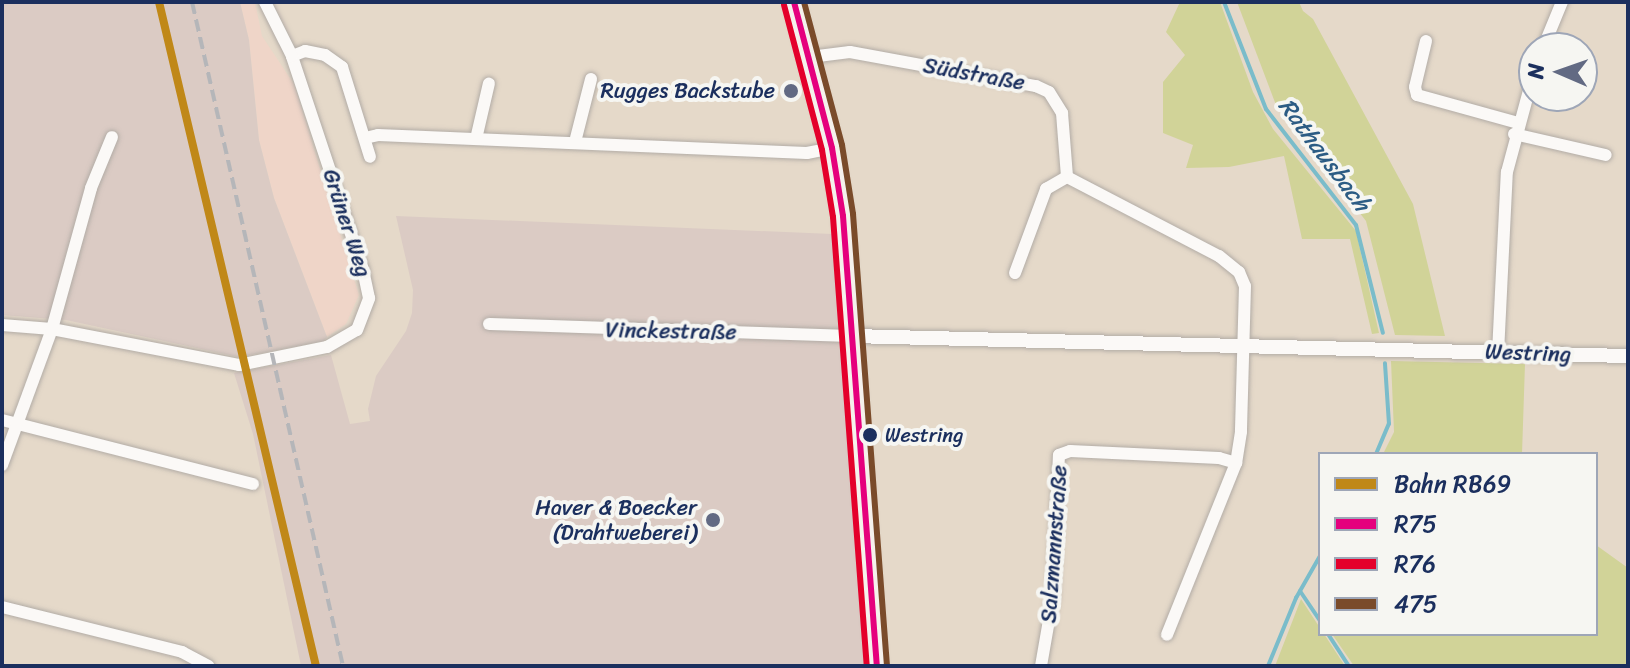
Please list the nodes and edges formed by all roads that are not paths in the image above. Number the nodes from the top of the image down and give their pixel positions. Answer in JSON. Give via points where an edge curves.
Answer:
{"nodes":[{"id":1,"x":265,"y":2,"type":"edge"},
{"id":2,"x":794,"y":2,"type":"edge"},
{"id":3,"x":1562,"y":2,"type":"edge"},
{"id":4,"x":1550,"y":32,"type":"edge"},
{"id":5,"x":1426,"y":41,"type":"dead end"},
{"id":6,"x":292,"y":56,"type":"junction"},
{"id":7,"x":810,"y":57,"type":"junction"},
{"id":8,"x":591,"y":79,"type":"dead end"},
{"id":9,"x":489,"y":83,"type":"dead end"},
{"id":10,"x":1521,"y":112,"type":"edge"},
{"id":11,"x":1516,"y":129,"type":"junction"},
{"id":12,"x":112,"y":137,"type":"dead end"},
{"id":13,"x":365,"y":138,"type":"junction"},
{"id":14,"x":476,"y":139,"type":"junction"},
{"id":15,"x":575,"y":142,"type":"junction"},
{"id":16,"x":832,"y":148,"type":"junction"},
{"id":17,"x":1606,"y":155,"type":"dead end"},
{"id":18,"x":370,"y":157,"type":"dead end"},
{"id":19,"x":1067,"y":177,"type":"junction"},
{"id":20,"x":1015,"y":273,"type":"dead end"},
{"id":21,"x":489,"y":324,"type":"dead end"},
{"id":22,"x":2,"y":325,"type":"edge"},
{"id":23,"x":52,"y":329,"type":"junction"},
{"id":24,"x":852,"y":336,"type":"junction"},
{"id":25,"x":1243,"y":346,"type":"junction"},
{"id":26,"x":1498,"y":353,"type":"junction"},
{"id":27,"x":1628,"y":356,"type":"edge"},
{"id":28,"x":2,"y":420,"type":"edge"},
{"id":29,"x":16,"y":422,"type":"junction"},
{"id":30,"x":1236,"y":463,"type":"junction"},
{"id":31,"x":2,"y":465,"type":"edge"},
{"id":32,"x":253,"y":484,"type":"dead end"},
{"id":33,"x":2,"y":607,"type":"edge"},
{"id":34,"x":1167,"y":635,"type":"dead end"},
{"id":35,"x":208,"y":666,"type":"edge"},
{"id":36,"x":877,"y":666,"type":"edge"},
{"id":37,"x":1041,"y":666,"type":"edge"}],
"edges":[{"from":1,"to":6,"type":"street","name":"Grüner Weg"},
{"from":2,"to":7,"type":"main road"},
{"from":3,"to":4,"type":"street"},
{"from":5,"to":11,"type":"street","via":[[1417,95]]},
{"from":6,"to":13,"type":"street","via":[[305,51],[325,55],[342,67]]},
{"from":6,"to":23,"type":"street","name":"Grüner Weg","via":[[368,288],[368,307],[357,330],[327,347],[239,365]]},
{"from":7,"to":16,"type":"main road"},
{"from":7,"to":19,"type":"street","name":"Südstraße","via":[[850,52],[1049,92],[1062,113]]},
{"from":8,"to":15,"type":"street"},
{"from":9,"to":14,"type":"street"},
{"from":10,"to":11,"type":"street"},
{"from":11,"to":17,"type":"street"},
{"from":11,"to":26,"type":"street","via":[[1503,214]]},
{"from":12,"to":23,"type":"street","via":[[86,203]]},
{"from":13,"to":14,"type":"street"},
{"from":13,"to":18,"type":"street"},
{"from":14,"to":15,"type":"street"},
{"from":15,"to":16,"type":"street","via":[[807,153]]},
{"from":16,"to":24,"type":"main road"},
{"from":19,"to":20,"type":"street","via":[[1046,189]]},
{"from":19,"to":25,"type":"street","via":[[1219,256],[1239,272],[1245,286]]},
{"from":21,"to":24,"type":"street","name":"Vinckestraße"},
{"from":22,"to":23,"type":"street","name":"Grüner Weg"},
{"from":23,"to":29,"type":"street"},
{"from":24,"to":25,"type":"street","name":"Westring"},
{"from":24,"to":36,"type":"main road"},
{"from":25,"to":26,"type":"street","name":"Westring"},
{"from":25,"to":30,"type":"street"},
{"from":26,"to":27,"type":"street","name":"Westring"},
{"from":28,"to":29,"type":"street"},
{"from":29,"to":31,"type":"street"},
{"from":29,"to":32,"type":"street"},
{"from":30,"to":34,"type":"street"},
{"from":30,"to":37,"type":"street","name":"Salzmannstraße","via":[[1070,451],[1059,455],[1053,597]]},
{"from":33,"to":35,"type":"street","via":[[182,652]]}]}
